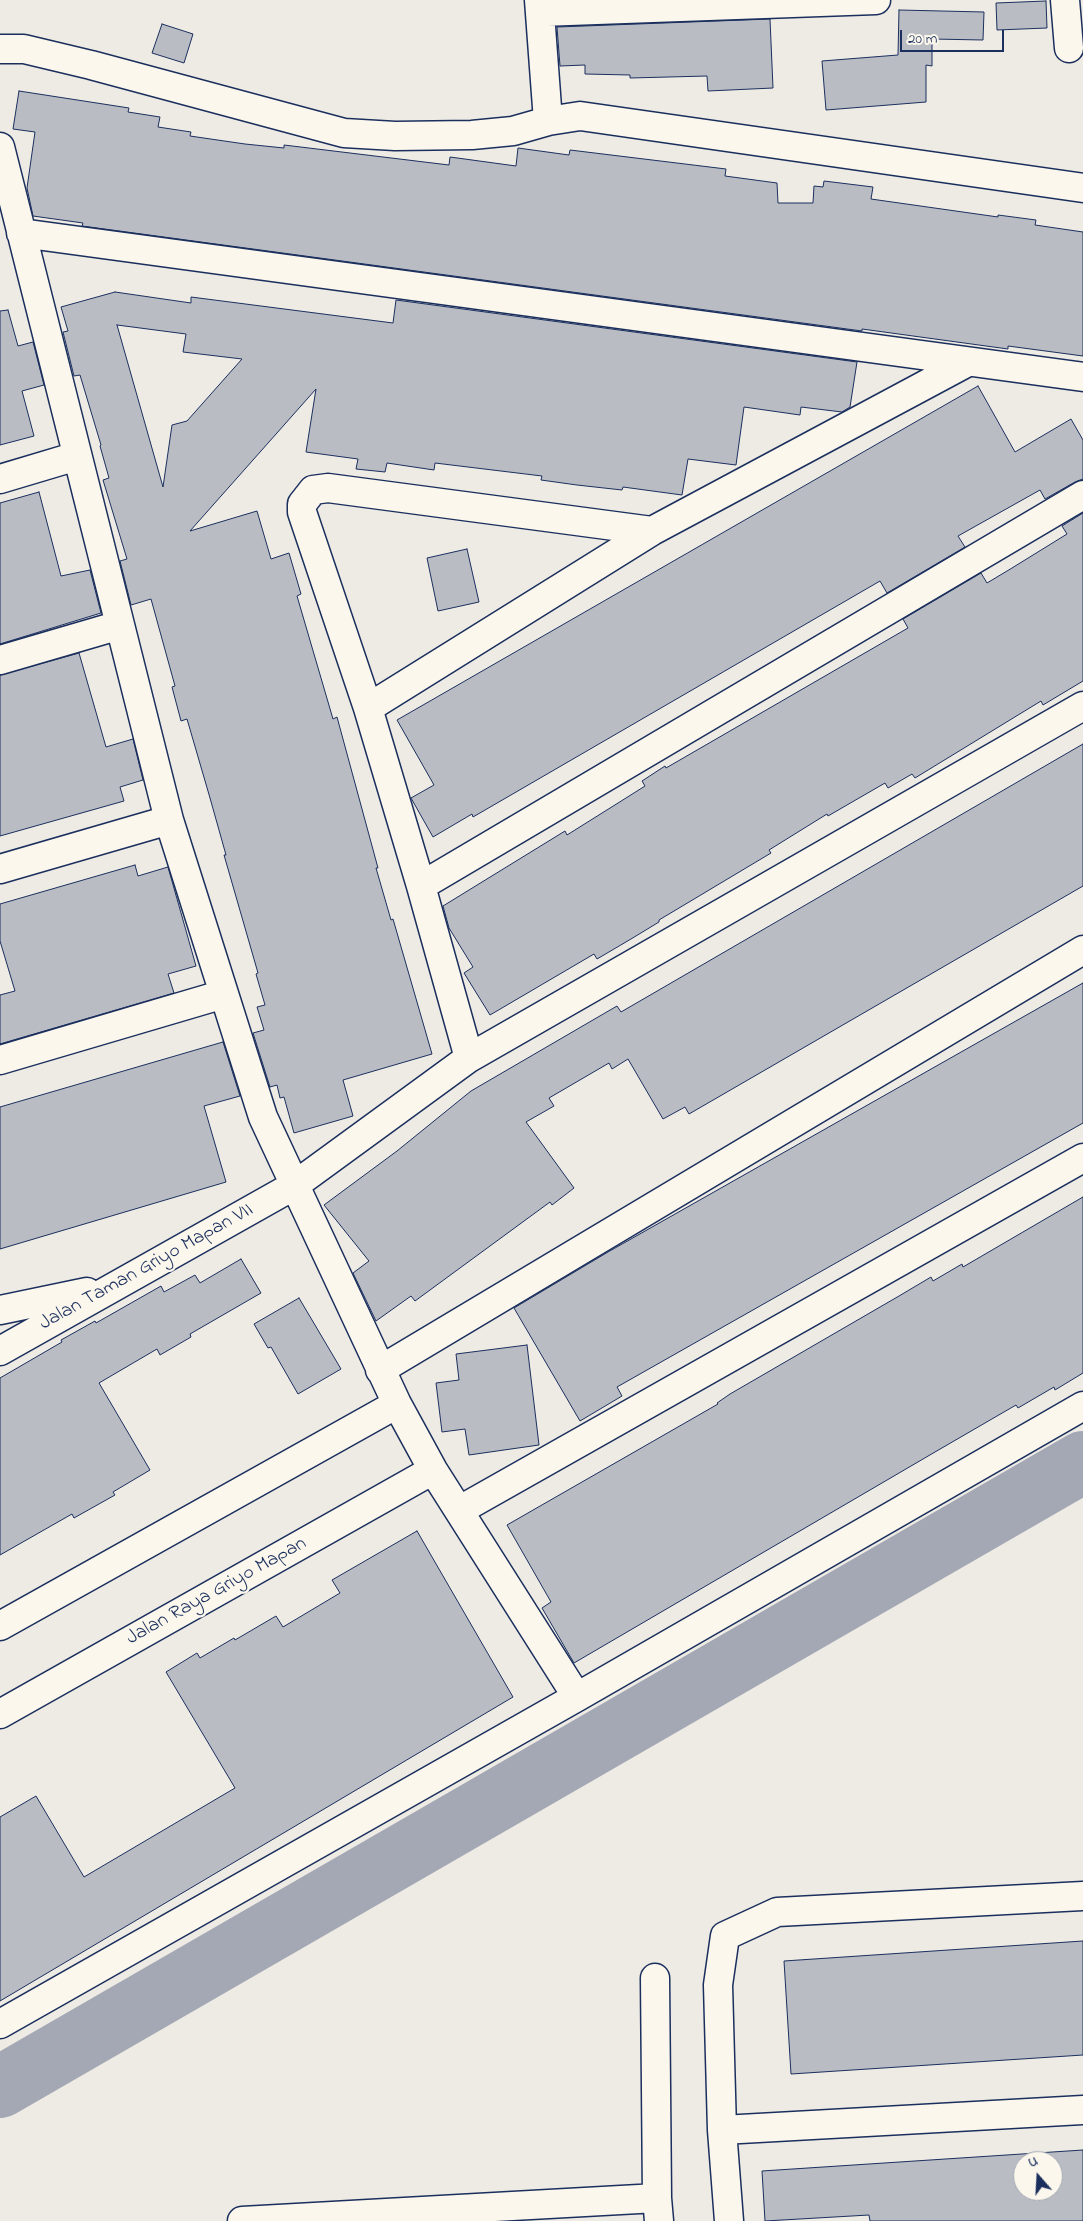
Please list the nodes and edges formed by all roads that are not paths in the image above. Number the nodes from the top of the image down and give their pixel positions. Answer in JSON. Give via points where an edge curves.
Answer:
{"nodes":[{"id":1,"x":876,"y":0,"type":"edge"},
{"id":2,"x":1065,"y":0,"type":"edge"},
{"id":3,"x":540,"y":6,"type":"edge"},
{"id":4,"x":1069,"y":48,"type":"dead end"},
{"id":5,"x":0,"y":49,"type":"edge"},
{"id":6,"x":547,"y":105,"type":"junction"},
{"id":7,"x":0,"y":147,"type":"edge"},
{"id":8,"x":1083,"y":188,"type":"edge"},
{"id":9,"x":21,"y":233,"type":"junction"},
{"id":10,"x":966,"y":363,"type":"junction"},
{"id":11,"x":1083,"y":377,"type":"edge"},
{"id":12,"x":78,"y":456,"type":"junction"},
{"id":13,"x":0,"y":478,"type":"edge"},
{"id":14,"x":1083,"y":495,"type":"edge"},
{"id":15,"x":652,"y":531,"type":"junction"},
{"id":16,"x":120,"y":625,"type":"junction"},
{"id":17,"x":0,"y":660,"type":"edge"},
{"id":18,"x":1083,"y":706,"type":"edge"},
{"id":19,"x":368,"y":708,"type":"junction"},
{"id":20,"x":169,"y":820,"type":"junction"},
{"id":21,"x":0,"y":869,"type":"edge"},
{"id":22,"x":422,"y":886,"type":"junction"},
{"id":23,"x":1083,"y":950,"type":"edge"},
{"id":24,"x":224,"y":994,"type":"junction"},
{"id":25,"x":469,"y":1058,"type":"junction"},
{"id":26,"x":0,"y":1060,"type":"edge"},
{"id":27,"x":1083,"y":1158,"type":"edge"},
{"id":28,"x":295,"y":1185,"type":"junction"},
{"id":29,"x":113,"y":1287,"type":"junction"},
{"id":30,"x":0,"y":1310,"type":"edge"},
{"id":31,"x":0,"y":1351,"type":"edge"},
{"id":32,"x":380,"y":1370,"type":"junction"},
{"id":33,"x":397,"y":1404,"type":"junction"},
{"id":34,"x":1083,"y":1406,"type":"edge"},
{"id":35,"x":433,"y":1470,"type":"junction"},
{"id":36,"x":460,"y":1510,"type":"junction"},
{"id":37,"x":0,"y":1626,"type":"edge"},
{"id":38,"x":577,"y":1697,"type":"junction"},
{"id":39,"x":2,"y":1710,"type":"edge"},
{"id":40,"x":1083,"y":1896,"type":"edge"},
{"id":41,"x":655,"y":1978,"type":"dead end"},
{"id":42,"x":0,"y":2024,"type":"edge"},
{"id":43,"x":1083,"y":2110,"type":"edge"},
{"id":44,"x":722,"y":2130,"type":"junction"},
{"id":45,"x":658,"y":2210,"type":"edge"},
{"id":46,"x":242,"y":2221,"type":"edge"},
{"id":47,"x":729,"y":2221,"type":"edge"}],
"edges":[{"from":1,"to":3,"type":"street"},
{"from":2,"to":4,"type":"street"},
{"from":3,"to":6,"type":"street"},
{"from":5,"to":6,"type":"street","via":[[24,50],[91,65],[344,133],[395,136],[513,131]]},
{"from":6,"to":8,"type":"street","via":[[580,116]]},
{"from":7,"to":9,"type":"street"},
{"from":9,"to":10,"type":"street"},
{"from":9,"to":12,"type":"street"},
{"from":10,"to":11,"type":"street"},
{"from":10,"to":15,"type":"street"},
{"from":12,"to":13,"type":"street"},
{"from":12,"to":16,"type":"street"},
{"from":14,"to":22,"type":"street"},
{"from":15,"to":19,"type":"street"},
{"from":15,"to":19,"type":"street","via":[[328,488],[314,490],[302,504],[302,512]]},
{"from":16,"to":17,"type":"street"},
{"from":16,"to":20,"type":"street"},
{"from":18,"to":25,"type":"street","name":"Jalan Taman Griyo Mapan VII"},
{"from":19,"to":22,"type":"street"},
{"from":20,"to":21,"type":"street"},
{"from":20,"to":24,"type":"street"},
{"from":22,"to":25,"type":"street"},
{"from":23,"to":32,"type":"street"},
{"from":24,"to":26,"type":"street"},
{"from":24,"to":28,"type":"street","via":[[264,1117]]},
{"from":25,"to":28,"type":"street","name":"Jalan Taman Griyo Mapan VII"},
{"from":27,"to":36,"type":"street"},
{"from":28,"to":29,"type":"street","name":"Jalan Taman Griyo Mapan VII"},
{"from":28,"to":32,"type":"street"},
{"from":29,"to":30,"type":"street"},
{"from":29,"to":31,"type":"street","name":"Jalan Taman Griyo Mapan VII"},
{"from":32,"to":33,"type":"street"},
{"from":33,"to":35,"type":"street"},
{"from":33,"to":37,"type":"street"},
{"from":34,"to":38,"type":"street"},
{"from":35,"to":36,"type":"street"},
{"from":35,"to":39,"type":"street","name":"Jalan Raya Griyo Mapan"},
{"from":36,"to":38,"type":"street"},
{"from":38,"to":42,"type":"street"},
{"from":40,"to":44,"type":"street","via":[[776,1912],[725,1936],[718,1985]]},
{"from":41,"to":45,"type":"street"},
{"from":43,"to":44,"type":"street"},
{"from":44,"to":47,"type":"street"},
{"from":45,"to":46,"type":"street"}]}
